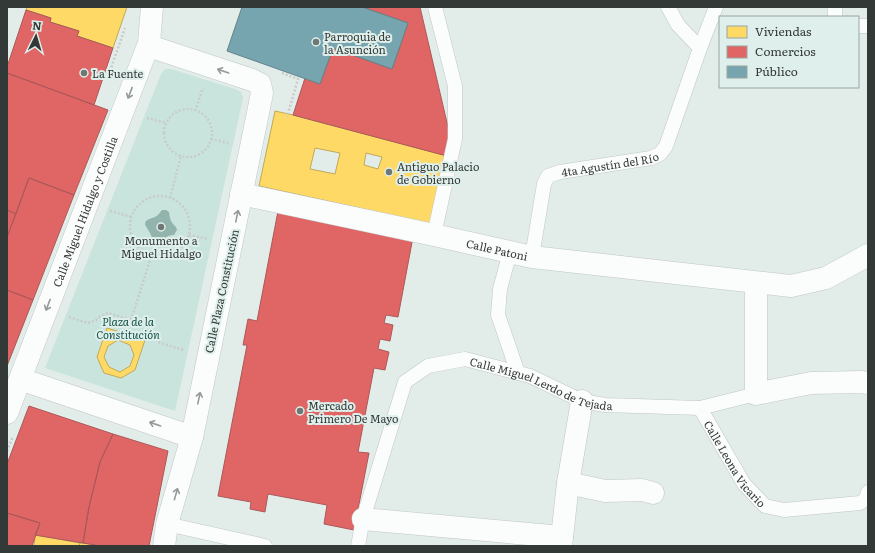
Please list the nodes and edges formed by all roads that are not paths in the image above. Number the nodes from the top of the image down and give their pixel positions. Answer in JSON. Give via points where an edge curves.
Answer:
{"nodes":[{"id":1,"x":152,"y":7,"type":"edge"},
{"id":2,"x":435,"y":7,"type":"edge"},
{"id":3,"x":668,"y":7,"type":"edge"},
{"id":4,"x":716,"y":7,"type":"edge"},
{"id":5,"x":150,"y":43,"type":"junction"},
{"id":6,"x":700,"y":48,"type":"junction"},
{"id":7,"x":241,"y":194,"type":"junction"},
{"id":8,"x":434,"y":235,"type":"junction"},
{"id":9,"x":510,"y":252,"type":"junction"},
{"id":10,"x":868,"y":255,"type":"edge"},
{"id":11,"x":532,"y":257,"type":"junction"},
{"id":12,"x":756,"y":283,"type":"junction"},
{"id":13,"x":518,"y":373,"type":"junction"},
{"id":14,"x":20,"y":379,"type":"junction"},
{"id":15,"x":868,"y":383,"type":"edge"},
{"id":16,"x":756,"y":394,"type":"junction"},
{"id":17,"x":582,"y":401,"type":"junction"},
{"id":18,"x":700,"y":408,"type":"junction"},
{"id":19,"x":7,"y":413,"type":"edge"},
{"id":20,"x":192,"y":437,"type":"junction"},
{"id":21,"x":568,"y":483,"type":"junction"},
{"id":22,"x":868,"y":492,"type":"edge"},
{"id":23,"x":652,"y":493,"type":"dead end"},
{"id":24,"x":363,"y":519,"type":"junction"},
{"id":25,"x":167,"y":524,"type":"junction"},
{"id":26,"x":562,"y":542,"type":"edge"},
{"id":27,"x":164,"y":546,"type":"edge"},
{"id":28,"x":265,"y":546,"type":"edge"},
{"id":29,"x":358,"y":546,"type":"edge"}],
"edges":[{"from":1,"to":5,"type":"street","name":"Calle Miguel Hidalgo y Costilla"},
{"from":2,"to":8,"type":"lane","via":[[455,86],[455,139]]},
{"from":3,"to":6,"type":"lane","via":[[678,24]]},
{"from":4,"to":6,"type":"lane"},
{"from":7,"to":5,"type":"street","name":"Calle Plaza Constitución","one_way":true,"via":[[262,94],[260,84],[155,48]]},
{"from":5,"to":14,"type":"street","name":"Calle Miguel Hidalgo y Costilla","one_way":true},
{"from":6,"to":11,"type":"lane","name":"4ta Agustín del Río","via":[[666,146],[660,154],[651,158],[548,176],[544,184]]},
{"from":7,"to":8,"type":"street","name":"Calle Patoni"},
{"from":20,"to":7,"type":"street","name":"Calle Plaza Constitución","one_way":true},
{"from":8,"to":9,"type":"street","name":"Calle Patoni"},
{"from":9,"to":11,"type":"street","name":"Calle Patoni"},
{"from":9,"to":13,"type":"lane","via":[[500,289],[498,315]]},
{"from":10,"to":12,"type":"street","name":"Calle Patoni","via":[[826,278],[791,286]]},
{"from":11,"to":12,"type":"street","name":"Calle Patoni"},
{"from":12,"to":16,"type":"street"},
{"from":13,"to":17,"type":"lane","name":"Calle Miguel Lerdo de Tejada","via":[[530,376]]},
{"from":13,"to":24,"type":"lane","name":"Calle Miguel Lerdo de Tejada","via":[[465,359],[428,366],[405,382]]},
{"from":14,"to":19,"type":"street","name":"Calle Miguel Hidalgo y Costilla"},
{"from":20,"to":14,"type":"street","one_way":true},
{"from":15,"to":16,"type":"street","via":[[811,383]]},
{"from":16,"to":18,"type":"lane","name":"Calle Miguel Lerdo de Tejada"},
{"from":17,"to":18,"type":"lane","name":"Calle Miguel Lerdo de Tejada","via":[[604,405]]},
{"from":17,"to":21,"type":"street"},
{"from":18,"to":22,"type":"lane","name":"Calle Leona Vicario","via":[[744,484],[765,506],[784,510],[860,503],[866,499]]},
{"from":25,"to":20,"type":"street","name":"Calle Plaza Constitución","one_way":true},
{"from":21,"to":23,"type":"street","via":[[605,491],[642,490]]},
{"from":21,"to":26,"type":"street"},
{"from":24,"to":26,"type":"street"},
{"from":24,"to":29,"type":"lane","name":"Calle Miguel Lerdo de Tejada"},
{"from":25,"to":27,"type":"street","name":"Calle Plaza Constitución"},
{"from":25,"to":28,"type":"lane"}]}
